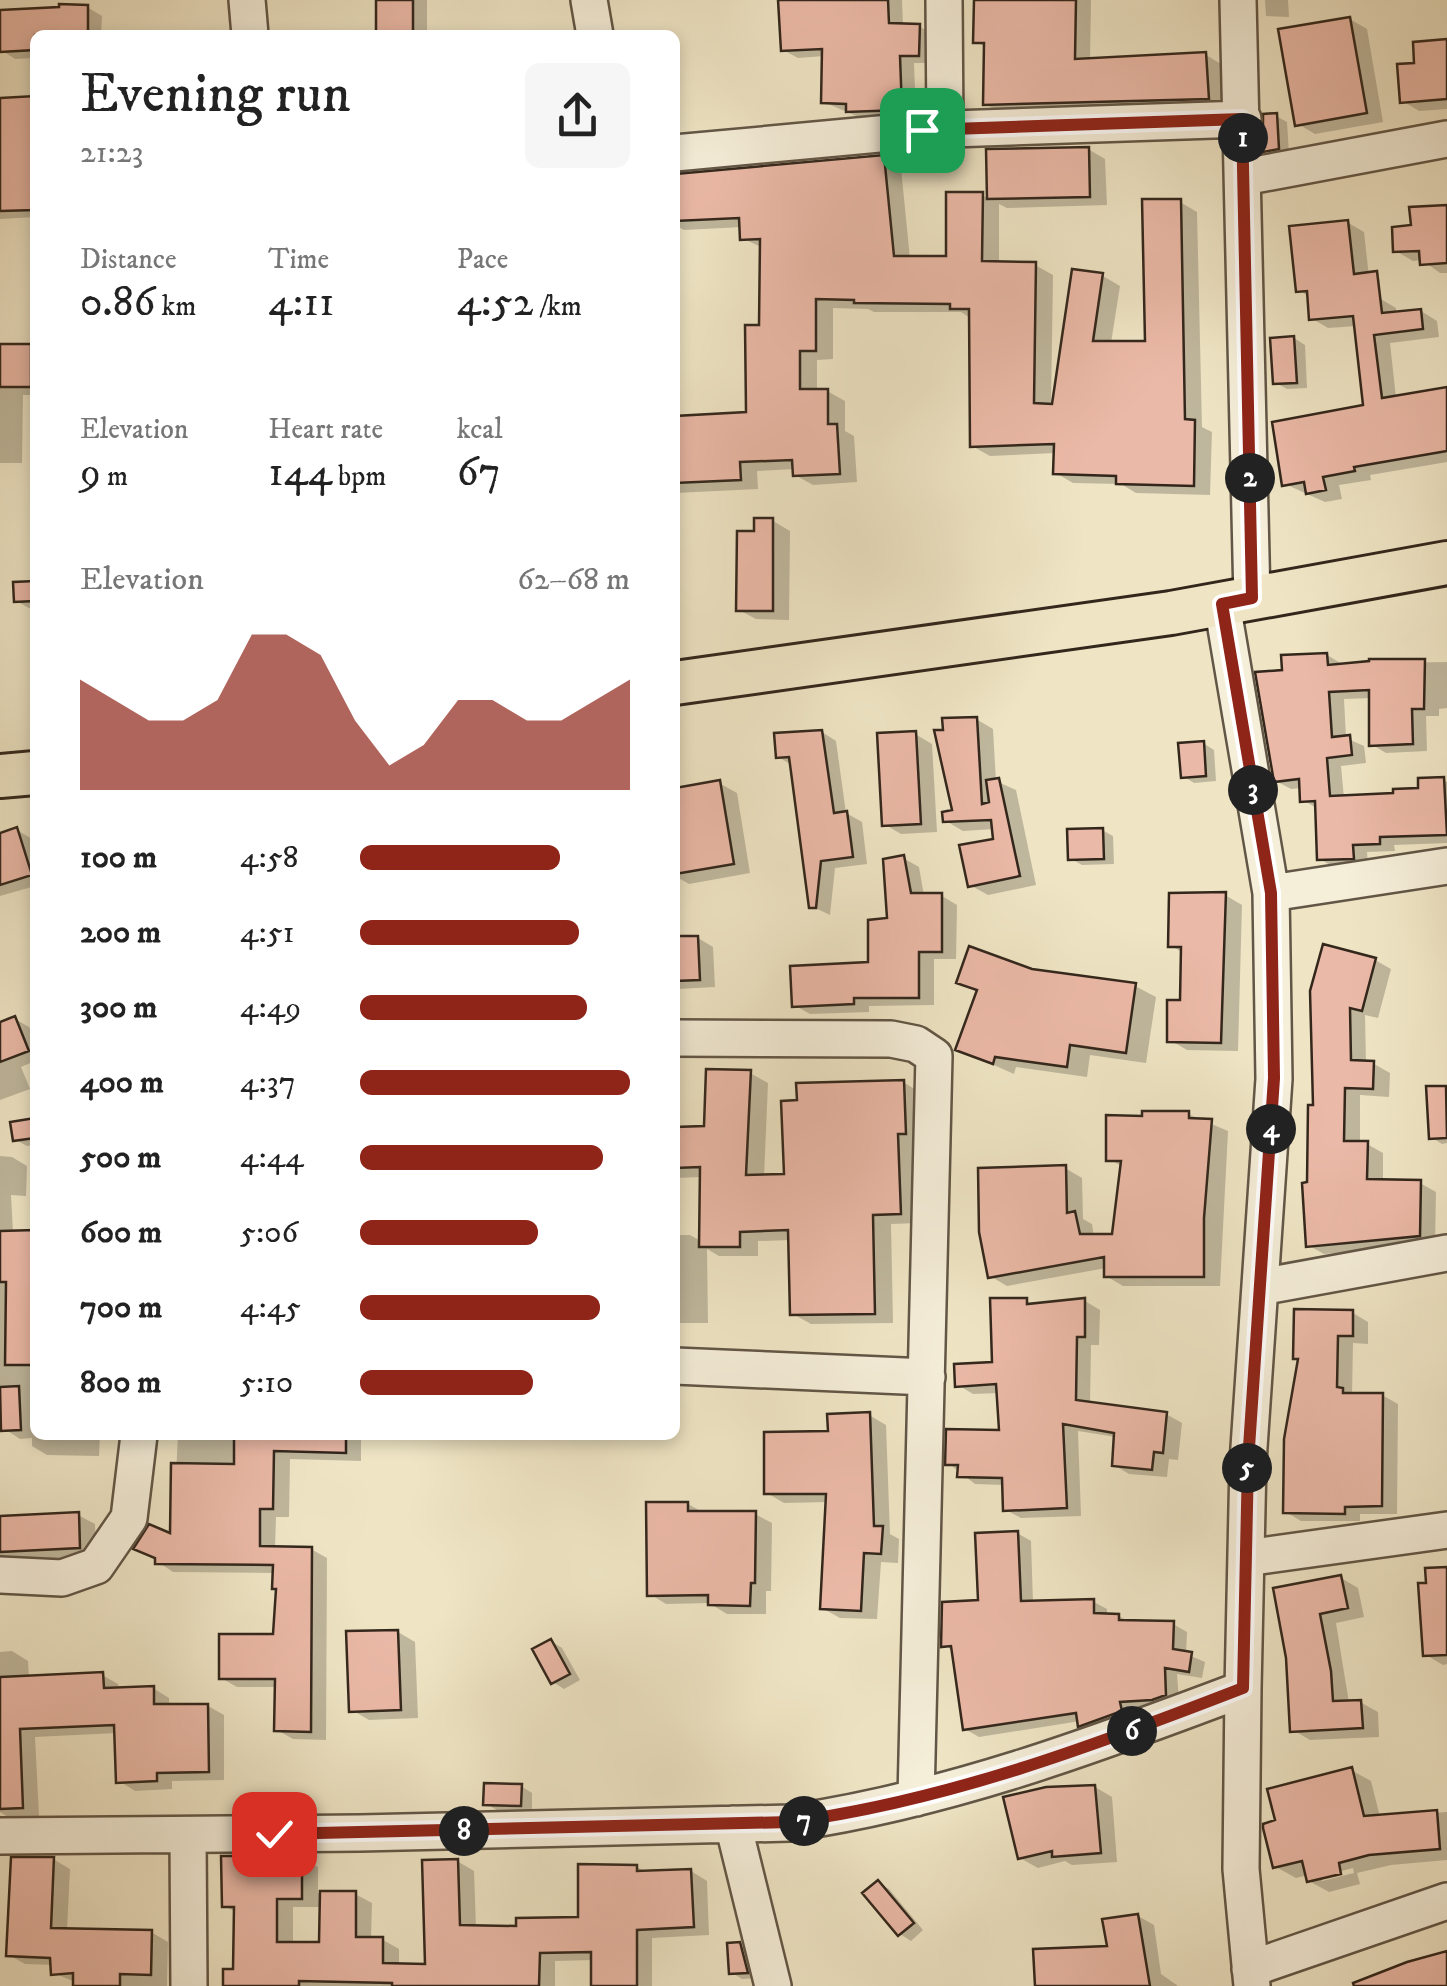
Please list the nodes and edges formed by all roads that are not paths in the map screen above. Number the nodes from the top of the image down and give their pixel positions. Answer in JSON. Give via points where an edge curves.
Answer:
{"nodes":[{"id":1,"x":247,"y":0,"type":"edge"},
{"id":2,"x":590,"y":0,"type":"edge"},
{"id":3,"x":944,"y":0,"type":"edge"},
{"id":4,"x":1238,"y":0,"type":"edge"},
{"id":5,"x":250,"y":30,"type":"edge"},
{"id":6,"x":594,"y":30,"type":"edge"},
{"id":7,"x":1242,"y":119,"type":"junction"},
{"id":8,"x":945,"y":130,"type":"junction"},
{"id":9,"x":1447,"y":139,"type":"edge"},
{"id":10,"x":680,"y":153,"type":"edge"},
{"id":11,"x":1244,"y":177,"type":"junction"},
{"id":12,"x":1447,"y":564,"type":"edge"},
{"id":13,"x":1237,"y":601,"type":"junction"},
{"id":14,"x":680,"y":682,"type":"edge"},
{"id":15,"x":30,"y":773,"type":"edge"},
{"id":16,"x":0,"y":776,"type":"edge"},
{"id":17,"x":1447,"y":866,"type":"edge"},
{"id":18,"x":1271,"y":893,"type":"junction"},
{"id":19,"x":680,"y":1038,"type":"edge"},
{"id":20,"x":1447,"y":1254,"type":"edge"},
{"id":21,"x":1260,"y":1287,"type":"junction"},
{"id":22,"x":680,"y":1366,"type":"edge"},
{"id":23,"x":927,"y":1377,"type":"junction"},
{"id":24,"x":138,"y":1440,"type":"edge"},
{"id":25,"x":1447,"y":1530,"type":"edge"},
{"id":26,"x":1246,"y":1558,"type":"junction"},
{"id":27,"x":0,"y":1575,"type":"edge"},
{"id":28,"x":1243,"y":1688,"type":"junction"},
{"id":29,"x":916,"y":1798,"type":"junction"},
{"id":30,"x":733,"y":1824,"type":"junction"},
{"id":31,"x":188,"y":1834,"type":"junction"},
{"id":32,"x":0,"y":1836,"type":"edge"},
{"id":33,"x":1447,"y":1901,"type":"edge"},
{"id":34,"x":1251,"y":1978,"type":"edge"},
{"id":35,"x":189,"y":1986,"type":"edge"},
{"id":36,"x":773,"y":1986,"type":"edge"}],
"edges":[{"from":1,"to":5,"type":"street"},
{"from":2,"to":6,"type":"street"},
{"from":3,"to":8,"type":"street"},
{"from":4,"to":7,"type":"street"},
{"from":7,"to":8,"type":"street"},
{"from":7,"to":11,"type":"street"},
{"from":8,"to":10,"type":"street"},
{"from":9,"to":11,"type":"street"},
{"from":11,"to":13,"type":"street"},
{"from":12,"to":13,"type":"main road"},
{"from":13,"to":14,"type":"main road"},
{"from":13,"to":18,"type":"street"},
{"from":15,"to":16,"type":"main road"},
{"from":17,"to":18,"type":"street"},
{"from":18,"to":21,"type":"street","via":[[1274,1078]]},
{"from":19,"to":23,"type":"street","via":[[891,1040],[934,1056]]},
{"from":20,"to":21,"type":"street"},
{"from":21,"to":26,"type":"street"},
{"from":22,"to":23,"type":"street"},
{"from":23,"to":29,"type":"street"},
{"from":24,"to":27,"type":"street","via":[[129,1518],[96,1566],[62,1578]]},
{"from":25,"to":26,"type":"street"},
{"from":26,"to":28,"type":"street"},
{"from":28,"to":29,"type":"street","via":[[1087,1748]]},
{"from":28,"to":34,"type":"street","via":[[1241,1869]]},
{"from":29,"to":30,"type":"street","via":[[852,1814]]},
{"from":30,"to":31,"type":"street"},
{"from":30,"to":36,"type":"street"},
{"from":31,"to":32,"type":"street"},
{"from":31,"to":35,"type":"street"},
{"from":33,"to":34,"type":"street"}]}
